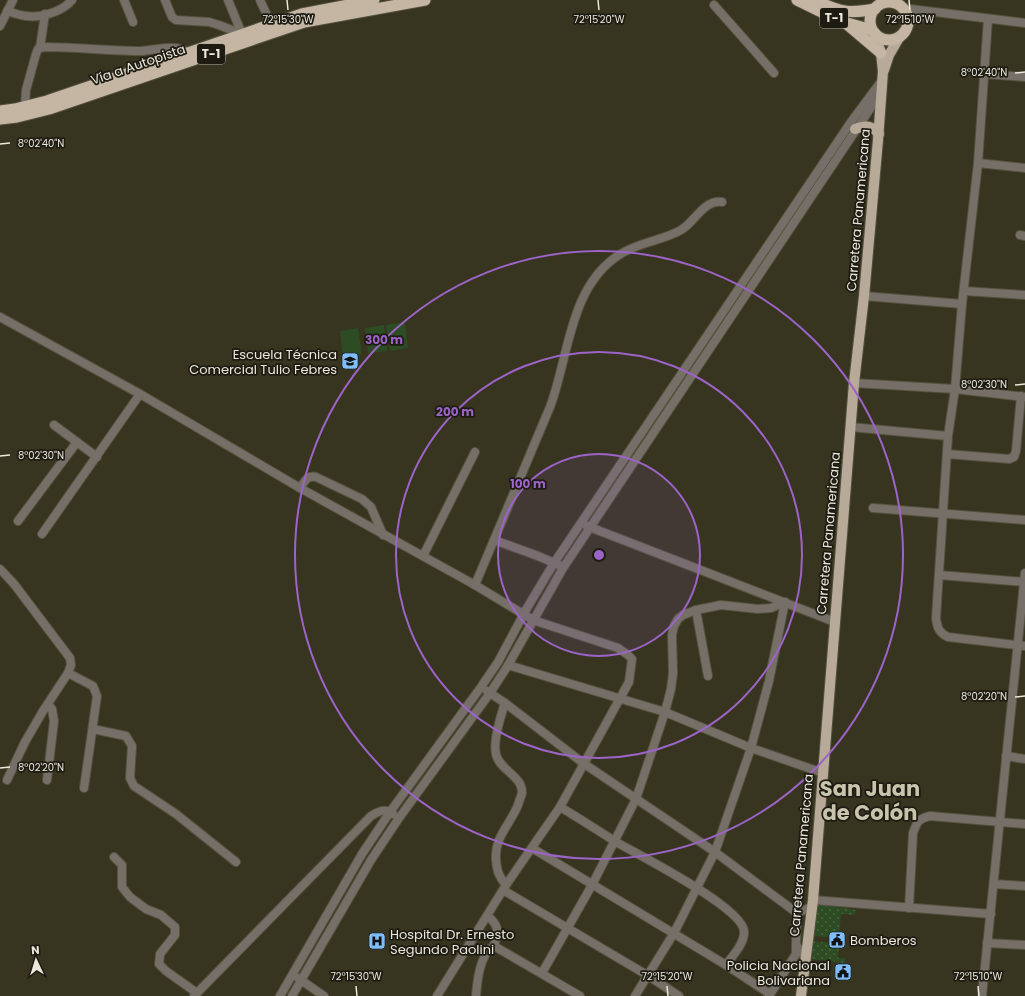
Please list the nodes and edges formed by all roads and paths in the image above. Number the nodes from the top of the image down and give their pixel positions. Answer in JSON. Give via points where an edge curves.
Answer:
{"nodes":[{"id":1,"x":13,"y":0,"type":"edge"},
{"id":2,"x":72,"y":0,"type":"edge"},
{"id":3,"x":124,"y":0,"type":"edge"},
{"id":4,"x":165,"y":0,"type":"edge"},
{"id":5,"x":228,"y":0,"type":"edge"},
{"id":6,"x":260,"y":0,"type":"edge"},
{"id":7,"x":374,"y":0,"type":"edge"},
{"id":8,"x":425,"y":0,"type":"edge"},
{"id":9,"x":797,"y":0,"type":"edge"},
{"id":10,"x":815,"y":0,"type":"edge"},
{"id":11,"x":397,"y":2,"type":"edge"},
{"id":12,"x":880,"y":4,"type":"edge"},
{"id":13,"x":899,"y":4,"type":"edge"},
{"id":14,"x":714,"y":5,"type":"dead end"},
{"id":15,"x":7,"y":11,"type":"junction"},
{"id":16,"x":46,"y":14,"type":"junction"},
{"id":17,"x":947,"y":14,"type":"junction"},
{"id":18,"x":988,"y":18,"type":"junction"},
{"id":19,"x":133,"y":22,"type":"dead end"},
{"id":20,"x":844,"y":22,"type":"junction"},
{"id":21,"x":1025,"y":23,"type":"edge"},
{"id":22,"x":271,"y":24,"type":"junction"},
{"id":23,"x":907,"y":25,"type":"junction"},
{"id":24,"x":0,"y":26,"type":"edge"},
{"id":25,"x":874,"y":32,"type":"junction"},
{"id":26,"x":242,"y":34,"type":"junction"},
{"id":27,"x":900,"y":36,"type":"junction"},
{"id":28,"x":40,"y":48,"type":"junction"},
{"id":29,"x":187,"y":53,"type":"junction"},
{"id":30,"x":881,"y":53,"type":"junction"},
{"id":31,"x":774,"y":73,"type":"dead end"},
{"id":32,"x":985,"y":74,"type":"junction"},
{"id":33,"x":883,"y":75,"type":"junction"},
{"id":34,"x":1025,"y":77,"type":"edge"},
{"id":35,"x":882,"y":91,"type":"junction"},
{"id":36,"x":24,"y":106,"type":"junction"},
{"id":37,"x":0,"y":111,"type":"edge"},
{"id":38,"x":0,"y":119,"type":"edge"},
{"id":39,"x":855,"y":129,"type":"junction"},
{"id":40,"x":879,"y":134,"type":"junction"},
{"id":41,"x":978,"y":163,"type":"junction"},
{"id":42,"x":1025,"y":168,"type":"edge"},
{"id":43,"x":722,"y":202,"type":"dead end"},
{"id":44,"x":964,"y":291,"type":"junction"},
{"id":45,"x":1025,"y":295,"type":"edge"},
{"id":46,"x":864,"y":296,"type":"junction"},
{"id":47,"x":962,"y":304,"type":"junction"},
{"id":48,"x":0,"y":317,"type":"edge"},
{"id":49,"x":854,"y":383,"type":"junction"},
{"id":50,"x":955,"y":389,"type":"junction"},
{"id":51,"x":140,"y":394,"type":"junction"},
{"id":52,"x":1023,"y":396,"type":"edge"},
{"id":53,"x":54,"y":425,"type":"dead end"},
{"id":54,"x":850,"y":427,"type":"junction"},
{"id":55,"x":948,"y":436,"type":"junction"},
{"id":56,"x":77,"y":442,"type":"junction"},
{"id":57,"x":475,"y":452,"type":"dead end"},
{"id":58,"x":947,"y":454,"type":"junction"},
{"id":59,"x":97,"y":456,"type":"junction"},
{"id":60,"x":300,"y":488,"type":"junction"},
{"id":61,"x":873,"y":508,"type":"dead end"},
{"id":62,"x":942,"y":514,"type":"junction"},
{"id":63,"x":1025,"y":520,"type":"edge"},
{"id":64,"x":18,"y":521,"type":"dead end"},
{"id":65,"x":581,"y":523,"type":"junction"},
{"id":66,"x":591,"y":528,"type":"junction"},
{"id":67,"x":42,"y":534,"type":"dead end"},
{"id":68,"x":382,"y":535,"type":"junction"},
{"id":69,"x":494,"y":540,"type":"junction"},
{"id":70,"x":423,"y":556,"type":"junction"},
{"id":71,"x":554,"y":563,"type":"junction"},
{"id":72,"x":563,"y":568,"type":"junction"},
{"id":73,"x":0,"y":569,"type":"edge"},
{"id":74,"x":1025,"y":572,"type":"edge"},
{"id":75,"x":939,"y":574,"type":"junction"},
{"id":76,"x":1024,"y":582,"type":"edge"},
{"id":77,"x":475,"y":585,"type":"junction"},
{"id":78,"x":785,"y":602,"type":"junction"},
{"id":79,"x":696,"y":610,"type":"junction"},
{"id":80,"x":524,"y":615,"type":"junction"},
{"id":81,"x":533,"y":620,"type":"junction"},
{"id":82,"x":835,"y":622,"type":"junction"},
{"id":83,"x":1022,"y":645,"type":"edge"},
{"id":84,"x":508,"y":665,"type":"junction"},
{"id":85,"x":68,"y":673,"type":"junction"},
{"id":86,"x":708,"y":676,"type":"dead end"},
{"id":87,"x":481,"y":687,"type":"junction"},
{"id":88,"x":490,"y":693,"type":"junction"},
{"id":89,"x":621,"y":698,"type":"junction"},
{"id":90,"x":505,"y":703,"type":"junction"},
{"id":91,"x":48,"y":704,"type":"junction"},
{"id":92,"x":665,"y":712,"type":"junction"},
{"id":93,"x":93,"y":729,"type":"junction"},
{"id":94,"x":751,"y":748,"type":"junction"},
{"id":95,"x":1006,"y":756,"type":"junction"},
{"id":96,"x":1025,"y":759,"type":"edge"},
{"id":97,"x":583,"y":763,"type":"junction"},
{"id":98,"x":823,"y":773,"type":"junction"},
{"id":99,"x":7,"y":780,"type":"dead end"},
{"id":100,"x":46,"y":780,"type":"dead end"},
{"id":101,"x":84,"y":788,"type":"dead end"},
{"id":102,"x":636,"y":799,"type":"junction"},
{"id":103,"x":560,"y":806,"type":"junction"},
{"id":104,"x":390,"y":812,"type":"junction"},
{"id":105,"x":399,"y":818,"type":"junction"},
{"id":106,"x":999,"y":822,"type":"junction"},
{"id":107,"x":1025,"y":824,"type":"edge"},
{"id":108,"x":615,"y":841,"type":"junction"},
{"id":109,"x":532,"y":848,"type":"junction"},
{"id":110,"x":715,"y":852,"type":"junction"},
{"id":111,"x":114,"y":857,"type":"dead end"},
{"id":112,"x":236,"y":862,"type":"dead end"},
{"id":113,"x":994,"y":884,"type":"junction"},
{"id":114,"x":592,"y":885,"type":"junction"},
{"id":115,"x":1025,"y":886,"type":"edge"},
{"id":116,"x":697,"y":887,"type":"junction"},
{"id":117,"x":505,"y":888,"type":"junction"},
{"id":118,"x":812,"y":904,"type":"junction"},
{"id":119,"x":909,"y":908,"type":"junction"},
{"id":120,"x":797,"y":913,"type":"junction"},
{"id":121,"x":991,"y":914,"type":"junction"},
{"id":122,"x":488,"y":916,"type":"junction"},
{"id":123,"x":567,"y":927,"type":"junction"},
{"id":124,"x":674,"y":934,"type":"junction"},
{"id":125,"x":987,"y":943,"type":"junction"},
{"id":126,"x":796,"y":945,"type":"junction"},
{"id":127,"x":1025,"y":945,"type":"edge"},
{"id":128,"x":494,"y":946,"type":"junction"},
{"id":129,"x":805,"y":957,"type":"junction"},
{"id":130,"x":726,"y":965,"type":"junction"},
{"id":131,"x":542,"y":973,"type":"junction"},
{"id":132,"x":292,"y":975,"type":"junction"},
{"id":133,"x":647,"y":975,"type":"junction"},
{"id":134,"x":302,"y":980,"type":"junction"},
{"id":135,"x":196,"y":995,"type":"edge"},
{"id":136,"x":769,"y":995,"type":"edge"},
{"id":137,"x":280,"y":996,"type":"edge"},
{"id":138,"x":292,"y":996,"type":"edge"},
{"id":139,"x":324,"y":996,"type":"edge"},
{"id":140,"x":437,"y":996,"type":"edge"},
{"id":141,"x":476,"y":996,"type":"edge"},
{"id":142,"x":580,"y":996,"type":"edge"},
{"id":143,"x":635,"y":996,"type":"edge"},
{"id":144,"x":679,"y":996,"type":"edge"},
{"id":145,"x":801,"y":996,"type":"edge"},
{"id":146,"x":982,"y":996,"type":"edge"}],
"edges":[{"from":1,"to":15,"type":"street"},
{"from":2,"to":16,"type":"street","via":[[63,8]]},
{"from":3,"to":19,"type":"street"},
{"from":4,"to":26,"type":"street","via":[[176,20],[209,22]]},
{"from":5,"to":26,"type":"street"},
{"from":6,"to":22,"type":"street"},
{"from":7,"to":22,"type":"highway","name":"Vía a Autopista","number":"T-1","via":[[302,14]]},
{"from":8,"to":11,"type":"highway","name":"Vía a Autopista","number":"T-1"},
{"from":9,"to":20,"type":"highway","number":"T-1"},
{"from":10,"to":12,"type":"highway","number":"T-1","via":[[848,12],[859,12]]},
{"from":11,"to":38,"type":"highway","name":"Vía a Autopista","number":"T-1","via":[[304,22],[49,109]]},
{"from":12,"to":13,"type":"highway","number":"T-1"},
{"from":12,"to":25,"type":"highway","via":[[872,12],[870,21]]},
{"from":13,"to":17,"type":"street"},
{"from":13,"to":23,"type":"highway","via":[[907,16]]},
{"from":14,"to":31,"type":"street"},
{"from":15,"to":16,"type":"street","via":[[26,16]]},
{"from":15,"to":24,"type":"street"},
{"from":16,"to":28,"type":"street"},
{"from":17,"to":18,"type":"street"},
{"from":17,"to":23,"type":"street","via":[[921,16]]},
{"from":18,"to":21,"type":"street"},
{"from":18,"to":32,"type":"street"},
{"from":20,"to":25,"type":"highway","number":"T-1"},
{"from":20,"to":30,"type":"highway"},
{"from":22,"to":26,"type":"highway","name":"Vía a Autopista","number":"T-1"},
{"from":23,"to":27,"type":"highway"},
{"from":25,"to":27,"type":"highway","number":"T-1","via":[[887,39]]},
{"from":25,"to":30,"type":"main road","name":"Carretera Panamericana"},
{"from":26,"to":29,"type":"highway","name":"Vía a Autopista","number":"T-1"},
{"from":27,"to":33,"type":"main road","name":"Carretera Panamericana","via":[[889,55]]},
{"from":28,"to":29,"type":"street","via":[[142,51],[179,48]]},
{"from":28,"to":36,"type":"street","via":[[26,90]]},
{"from":29,"to":36,"type":"highway","name":"Vía a Autopista","number":"T-1","via":[[47,101]]},
{"from":30,"to":33,"type":"main road","name":"Carretera Panamericana"},
{"from":32,"to":34,"type":"street"},
{"from":32,"to":41,"type":"street"},
{"from":33,"to":35,"type":"main road","name":"Carretera Panamericana"},
{"from":33,"to":65,"type":"street"},
{"from":35,"to":39,"type":"street"},
{"from":35,"to":40,"type":"main road","name":"Carretera Panamericana"},
{"from":36,"to":37,"type":"highway","name":"Vía a Autopista","number":"T-1"},
{"from":39,"to":40,"type":"main road","via":[[867,126]]},
{"from":39,"to":66,"type":"street"},
{"from":40,"to":46,"type":"main road","name":"Carretera Panamericana"},
{"from":41,"to":42,"type":"street"},
{"from":41,"to":44,"type":"street"},
{"from":43,"to":69,"type":"street","via":[[710,204],[684,228],[671,236],[618,255],[590,283],[567,342],[558,387]]},
{"from":44,"to":45,"type":"street"},
{"from":44,"to":47,"type":"street"},
{"from":46,"to":47,"type":"street"},
{"from":46,"to":49,"type":"main road","name":"Carretera Panamericana"},
{"from":47,"to":50,"type":"street"},
{"from":48,"to":51,"type":"street"},
{"from":49,"to":50,"type":"street"},
{"from":49,"to":54,"type":"main road","name":"Carretera Panamericana"},
{"from":50,"to":52,"type":"street"},
{"from":50,"to":55,"type":"street"},
{"from":51,"to":59,"type":"street"},
{"from":51,"to":60,"type":"street"},
{"from":52,"to":58,"type":"street","via":[[1014,456],[1010,459]]},
{"from":53,"to":56,"type":"street"},
{"from":54,"to":55,"type":"street"},
{"from":54,"to":82,"type":"main road","name":"Carretera Panamericana"},
{"from":55,"to":58,"type":"street"},
{"from":56,"to":59,"type":"street"},
{"from":56,"to":64,"type":"street"},
{"from":57,"to":70,"type":"street"},
{"from":58,"to":62,"type":"street"},
{"from":59,"to":67,"type":"street"},
{"from":60,"to":68,"type":"street"},
{"from":60,"to":68,"type":"street","via":[[308,477],[316,476],[362,499],[371,507]]},
{"from":61,"to":62,"type":"street"},
{"from":62,"to":63,"type":"street"},
{"from":62,"to":75,"type":"street"},
{"from":65,"to":66,"type":"street"},
{"from":65,"to":71,"type":"street"},
{"from":66,"to":72,"type":"street"},
{"from":66,"to":78,"type":"street"},
{"from":68,"to":70,"type":"street"},
{"from":69,"to":71,"type":"street"},
{"from":69,"to":77,"type":"street"},
{"from":70,"to":77,"type":"street"},
{"from":71,"to":72,"type":"street"},
{"from":71,"to":80,"type":"street"},
{"from":72,"to":81,"type":"street"},
{"from":73,"to":85,"type":"street","via":[[70,658]]},
{"from":74,"to":76,"type":"street"},
{"from":75,"to":76,"type":"street"},
{"from":75,"to":83,"type":"street","via":[[936,624],[942,634],[948,637]]},
{"from":76,"to":83,"type":"street"},
{"from":77,"to":80,"type":"street"},
{"from":78,"to":79,"type":"street","via":[[771,608],[721,605]]},
{"from":78,"to":82,"type":"street"},
{"from":78,"to":94,"type":"street","via":[[769,681]]},
{"from":79,"to":86,"type":"street"},
{"from":79,"to":92,"type":"street","via":[[678,619],[674,626],[674,673]]},
{"from":80,"to":81,"type":"street"},
{"from":80,"to":87,"type":"street"},
{"from":81,"to":84,"type":"street"},
{"from":81,"to":89,"type":"street","via":[[618,648],[628,655],[632,660],[629,682]]},
{"from":82,"to":98,"type":"main road","name":"Carretera Panamericana"},
{"from":83,"to":95,"type":"street"},
{"from":84,"to":88,"type":"street"},
{"from":84,"to":89,"type":"street"},
{"from":85,"to":91,"type":"street"},
{"from":85,"to":93,"type":"street","via":[[93,686],[95,690],[97,700]]},
{"from":87,"to":88,"type":"street"},
{"from":87,"to":104,"type":"street"},
{"from":88,"to":90,"type":"street"},
{"from":88,"to":105,"type":"street"},
{"from":89,"to":92,"type":"street"},
{"from":89,"to":97,"type":"street"},
{"from":90,"to":97,"type":"street"},
{"from":90,"to":117,"type":"street","via":[[495,749],[500,765],[519,783],[522,793],[514,815],[497,846],[497,872]]},
{"from":91,"to":99,"type":"street","via":[[25,742]]},
{"from":91,"to":100,"type":"street","via":[[52,709],[54,721]]},
{"from":92,"to":94,"type":"street"},
{"from":92,"to":102,"type":"street"},
{"from":93,"to":101,"type":"street"},
{"from":93,"to":112,"type":"street","via":[[126,736],[132,746],[130,778],[134,786],[176,814]]},
{"from":94,"to":98,"type":"street"},
{"from":94,"to":110,"type":"street"},
{"from":95,"to":96,"type":"street"},
{"from":95,"to":106,"type":"street"},
{"from":97,"to":102,"type":"street"},
{"from":97,"to":103,"type":"street"},
{"from":98,"to":118,"type":"main road","name":"Carretera Panamericana"},
{"from":102,"to":108,"type":"street"},
{"from":102,"to":110,"type":"street"},
{"from":103,"to":108,"type":"street"},
{"from":103,"to":109,"type":"street"},
{"from":104,"to":105,"type":"street"},
{"from":104,"to":132,"type":"street","via":[[362,854]]},
{"from":104,"to":135,"type":"street","via":[[384,810],[371,816]]},
{"from":105,"to":134,"type":"street","via":[[371,860]]},
{"from":106,"to":107,"type":"street"},
{"from":106,"to":113,"type":"street"},
{"from":106,"to":119,"type":"street","via":[[930,816],[917,822],[913,833]]},
{"from":108,"to":114,"type":"street"},
{"from":108,"to":116,"type":"street"},
{"from":109,"to":114,"type":"street"},
{"from":109,"to":117,"type":"street"},
{"from":110,"to":116,"type":"street"},
{"from":110,"to":120,"type":"street"},
{"from":111,"to":135,"type":"street","via":[[122,865],[122,887],[130,897],[146,909],[161,915],[175,927],[175,935],[160,954],[159,964]]},
{"from":113,"to":115,"type":"street"},
{"from":113,"to":121,"type":"street"},
{"from":114,"to":123,"type":"street"},
{"from":114,"to":124,"type":"street"},
{"from":116,"to":124,"type":"street"},
{"from":116,"to":130,"type":"street","via":[[726,908],[741,922],[744,930],[742,942]]},
{"from":117,"to":122,"type":"street"},
{"from":117,"to":123,"type":"street"},
{"from":118,"to":119,"type":"street"},
{"from":118,"to":120,"type":"street"},
{"from":118,"to":129,"type":"main road","name":"Carretera Panamericana"},
{"from":119,"to":121,"type":"street"},
{"from":120,"to":126,"type":"street"},
{"from":121,"to":125,"type":"street"},
{"from":122,"to":128,"type":"street","via":[[496,923]]},
{"from":122,"to":140,"type":"street"},
{"from":123,"to":131,"type":"street"},
{"from":123,"to":133,"type":"street"},
{"from":124,"to":130,"type":"street"},
{"from":124,"to":133,"type":"street"},
{"from":125,"to":127,"type":"street"},
{"from":125,"to":146,"type":"street"},
{"from":126,"to":129,"type":"street"},
{"from":126,"to":136,"type":"street","via":[[796,954]]},
{"from":128,"to":131,"type":"street"},
{"from":128,"to":141,"type":"street","via":[[484,959],[478,976]]},
{"from":129,"to":145,"type":"main road","name":"Carretera Panamericana"},
{"from":130,"to":136,"type":"street"},
{"from":131,"to":142,"type":"street"},
{"from":132,"to":134,"type":"street"},
{"from":132,"to":137,"type":"street"},
{"from":133,"to":143,"type":"street"},
{"from":133,"to":144,"type":"street"},
{"from":134,"to":138,"type":"street"},
{"from":134,"to":139,"type":"street"}]}
